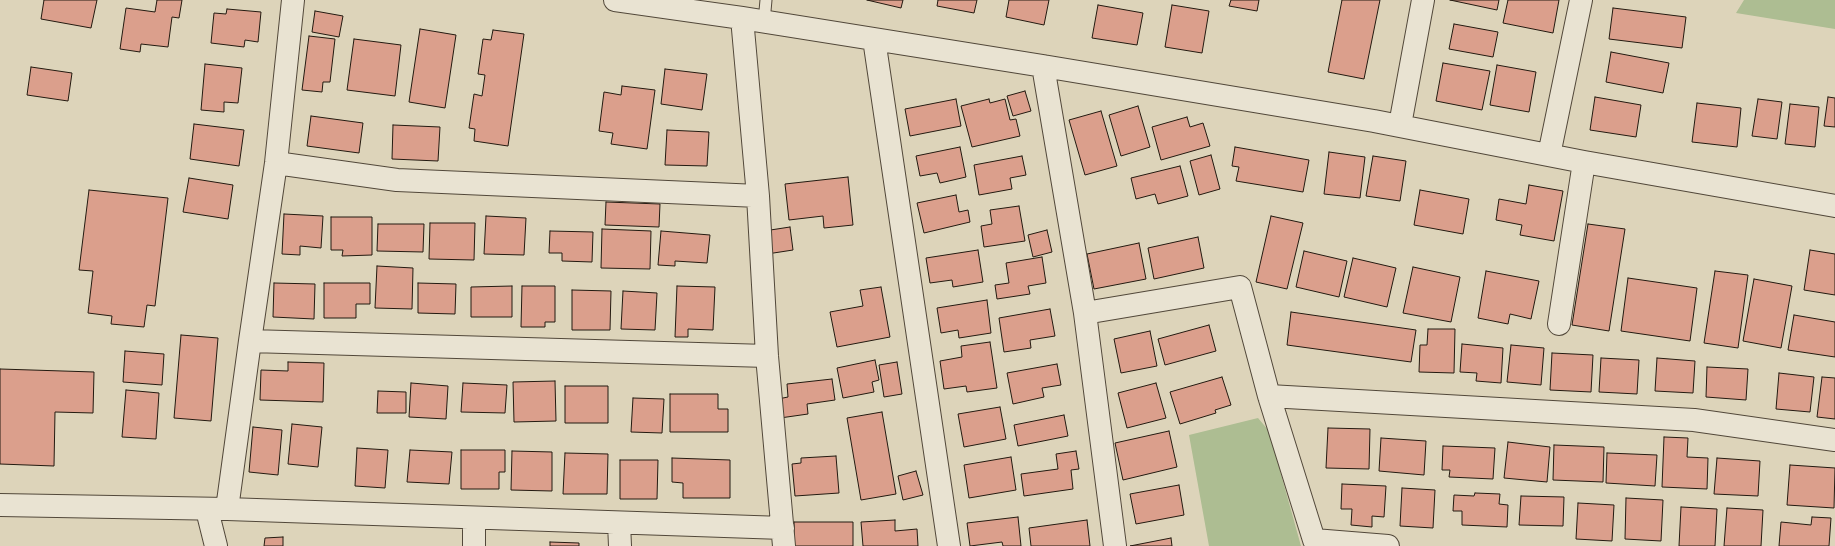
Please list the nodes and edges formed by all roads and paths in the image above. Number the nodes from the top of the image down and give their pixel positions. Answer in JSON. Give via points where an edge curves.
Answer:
{"nodes":[{"id":1,"x":293,"y":0,"type":"edge"},
{"id":2,"x":614,"y":0,"type":"edge"},
{"id":3,"x":766,"y":0,"type":"edge"},
{"id":4,"x":1422,"y":0,"type":"edge"},
{"id":5,"x":1581,"y":0,"type":"edge"},
{"id":6,"x":639,"y":2,"type":"edge"},
{"id":7,"x":742,"y":18,"type":"junction"},
{"id":8,"x":764,"y":22,"type":"junction"},
{"id":9,"x":874,"y":39,"type":"junction"},
{"id":10,"x":1043,"y":66,"type":"junction"},
{"id":11,"x":1400,"y":125,"type":"junction"},
{"id":12,"x":1549,"y":155,"type":"junction"},
{"id":13,"x":1584,"y":162,"type":"junction"},
{"id":14,"x":276,"y":163,"type":"junction"},
{"id":15,"x":758,"y":196,"type":"junction"},
{"id":16,"x":1835,"y":206,"type":"edge"},
{"id":17,"x":1085,"y":313,"type":"junction"},
{"id":18,"x":1560,"y":324,"type":"dead end"},
{"id":19,"x":250,"y":341,"type":"junction"},
{"id":20,"x":766,"y":356,"type":"junction"},
{"id":21,"x":1269,"y":396,"type":"junction"},
{"id":22,"x":1835,"y":440,"type":"edge"},
{"id":23,"x":0,"y":505,"type":"edge"},
{"id":24,"x":217,"y":509,"type":"junction"},
{"id":25,"x":474,"y":518,"type":"junction"},
{"id":26,"x":619,"y":523,"type":"junction"},
{"id":27,"x":784,"y":537,"type":"edge"},
{"id":28,"x":1316,"y":543,"type":"edge"},
{"id":29,"x":216,"y":546,"type":"edge"},
{"id":30,"x":474,"y":546,"type":"edge"},
{"id":31,"x":620,"y":546,"type":"edge"},
{"id":32,"x":949,"y":546,"type":"edge"},
{"id":33,"x":1115,"y":546,"type":"edge"},
{"id":34,"x":1388,"y":546,"type":"edge"}],
"edges":[{"from":1,"to":14,"type":"street"},
{"from":2,"to":6,"type":"street"},
{"from":3,"to":8,"type":"lane"},
{"from":4,"to":11,"type":"street"},
{"from":5,"to":12,"type":"street"},
{"from":6,"to":7,"type":"street"},
{"from":7,"to":8,"type":"street"},
{"from":7,"to":15,"type":"street"},
{"from":8,"to":9,"type":"street"},
{"from":9,"to":10,"type":"street"},
{"from":9,"to":32,"type":"street"},
{"from":10,"to":11,"type":"street"},
{"from":10,"to":17,"type":"street"},
{"from":11,"to":12,"type":"street"},
{"from":12,"to":13,"type":"street"},
{"from":13,"to":16,"type":"street"},
{"from":13,"to":18,"type":"street"},
{"from":14,"to":15,"type":"street","via":[[397,180]]},
{"from":14,"to":19,"type":"street"},
{"from":15,"to":20,"type":"street"},
{"from":17,"to":21,"type":"street","via":[[1240,287]]},
{"from":17,"to":33,"type":"street"},
{"from":19,"to":20,"type":"street"},
{"from":19,"to":24,"type":"street"},
{"from":20,"to":27,"type":"street"},
{"from":21,"to":22,"type":"street","via":[[1694,420]]},
{"from":21,"to":28,"type":"street"},
{"from":23,"to":24,"type":"street"},
{"from":24,"to":25,"type":"street"},
{"from":24,"to":29,"type":"street"},
{"from":25,"to":26,"type":"street"},
{"from":25,"to":30,"type":"street"},
{"from":26,"to":27,"type":"street"},
{"from":26,"to":31,"type":"street"},
{"from":28,"to":34,"type":"street"}]}
